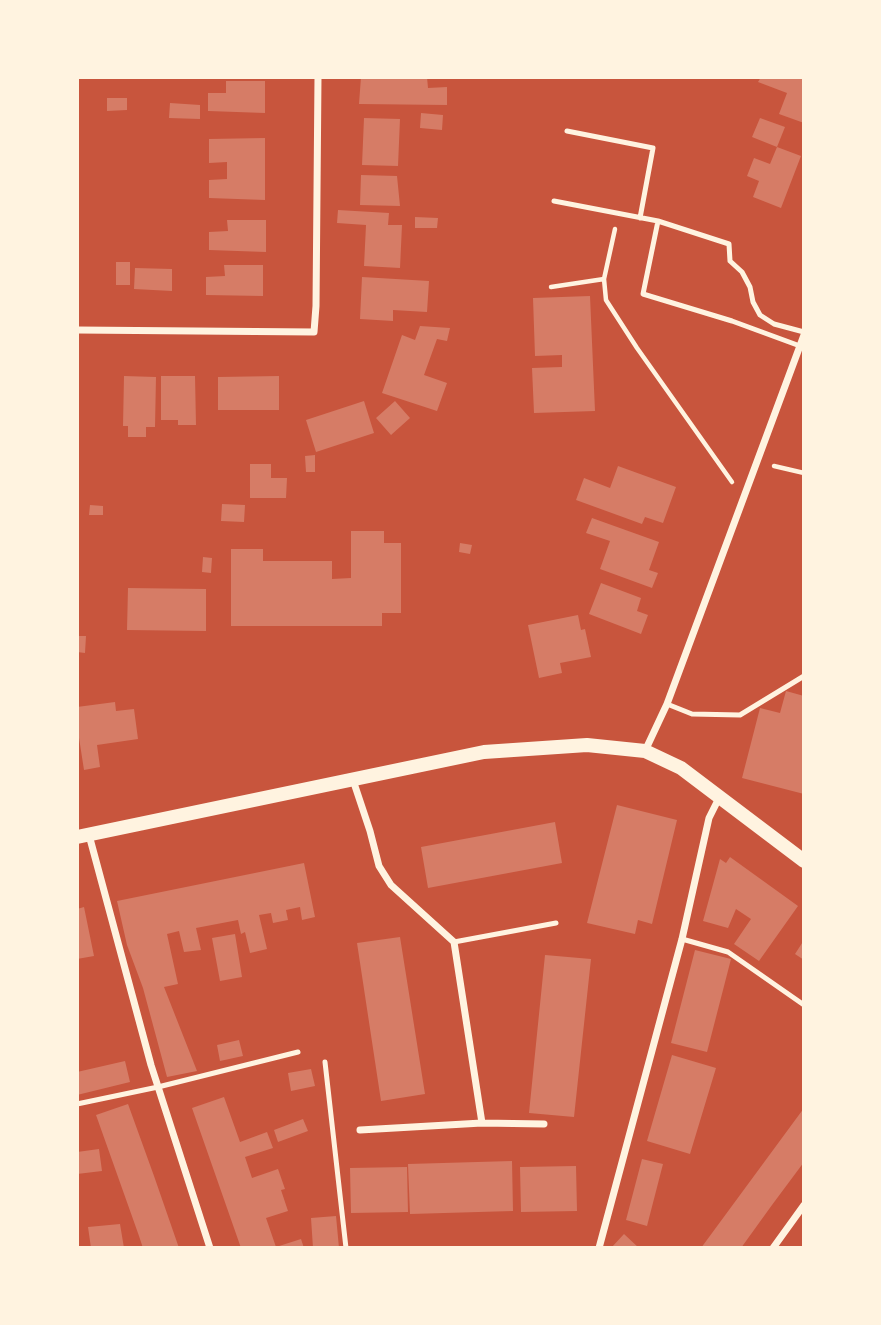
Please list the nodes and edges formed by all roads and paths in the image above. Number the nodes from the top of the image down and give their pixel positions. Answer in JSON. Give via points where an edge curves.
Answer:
{"nodes":[{"id":1,"x":318,"y":77,"type":"edge"},
{"id":2,"x":567,"y":131,"type":"dead end"},
{"id":3,"x":554,"y":201,"type":"dead end"},
{"id":4,"x":619,"y":214,"type":"junction"},
{"id":5,"x":640,"y":218,"type":"junction"},
{"id":6,"x":658,"y":221,"type":"junction"},
{"id":7,"x":604,"y":279,"type":"junction"},
{"id":8,"x":551,"y":287,"type":"dead end"},
{"id":9,"x":77,"y":330,"type":"edge"},
{"id":10,"x":804,"y":334,"type":"edge"},
{"id":11,"x":800,"y":346,"type":"junction"},
{"id":12,"x":758,"y":463,"type":"junction"},
{"id":13,"x":804,"y":473,"type":"edge"},
{"id":14,"x":744,"y":500,"type":"junction"},
{"id":15,"x":804,"y":676,"type":"edge"},
{"id":16,"x":667,"y":704,"type":"junction"},
{"id":17,"x":645,"y":751,"type":"junction"},
{"id":18,"x":353,"y":780,"type":"junction"},
{"id":19,"x":721,"y":795,"type":"junction"},
{"id":20,"x":83,"y":836,"type":"edge"},
{"id":21,"x":804,"y":861,"type":"edge"},
{"id":22,"x":556,"y":923,"type":"dead end"},
{"id":23,"x":682,"y":939,"type":"junction"},
{"id":24,"x":454,"y":942,"type":"junction"},
{"id":25,"x":804,"y":1005,"type":"edge"},
{"id":26,"x":298,"y":1052,"type":"dead end"},
{"id":27,"x":325,"y":1062,"type":"dead end"},
{"id":28,"x":158,"y":1087,"type":"junction"},
{"id":29,"x":77,"y":1104,"type":"edge"},
{"id":30,"x":482,"y":1123,"type":"junction"},
{"id":31,"x":544,"y":1124,"type":"dead end"},
{"id":32,"x":359,"y":1130,"type":"dead end"},
{"id":33,"x":804,"y":1205,"type":"edge"},
{"id":34,"x":210,"y":1248,"type":"edge"},
{"id":35,"x":346,"y":1248,"type":"edge"},
{"id":36,"x":599,"y":1248,"type":"edge"},
{"id":37,"x":773,"y":1248,"type":"edge"}],
"edges":[{"from":1,"to":9,"type":"street","via":[[314,332]]},
{"from":2,"to":5,"type":"lane","via":[[653,148]]},
{"from":3,"to":4,"type":"lane"},
{"from":4,"to":5,"type":"lane"},
{"from":4,"to":7,"type":"path"},
{"from":5,"to":6,"type":"lane"},
{"from":6,"to":10,"type":"lane","via":[[729,244],[730,261],[742,272],[760,316]]},
{"from":6,"to":11,"type":"lane","via":[[643,294]]},
{"from":7,"to":8,"type":"path"},
{"from":7,"to":14,"type":"path","via":[[606,300]]},
{"from":10,"to":11,"type":"street"},
{"from":11,"to":12,"type":"street"},
{"from":12,"to":13,"type":"path"},
{"from":12,"to":14,"type":"street"},
{"from":14,"to":16,"type":"street"},
{"from":15,"to":16,"type":"lane","via":[[740,715],[692,714]]},
{"from":16,"to":17,"type":"street"},
{"from":17,"to":18,"type":"main road","via":[[587,745],[484,752]]},
{"from":17,"to":19,"type":"main road"},
{"from":18,"to":20,"type":"main road"},
{"from":18,"to":24,"type":"street","via":[[379,866],[391,885]]},
{"from":19,"to":21,"type":"main road"},
{"from":19,"to":23,"type":"street","via":[[709,818]]},
{"from":20,"to":28,"type":"street"},
{"from":22,"to":24,"type":"lane"},
{"from":23,"to":25,"type":"lane","via":[[728,952]]},
{"from":23,"to":36,"type":"street"},
{"from":24,"to":30,"type":"street"},
{"from":26,"to":28,"type":"lane"},
{"from":27,"to":35,"type":"lane"},
{"from":28,"to":29,"type":"lane"},
{"from":28,"to":34,"type":"street"},
{"from":30,"to":31,"type":"street"},
{"from":30,"to":32,"type":"street"},
{"from":33,"to":37,"type":"street"}]}
